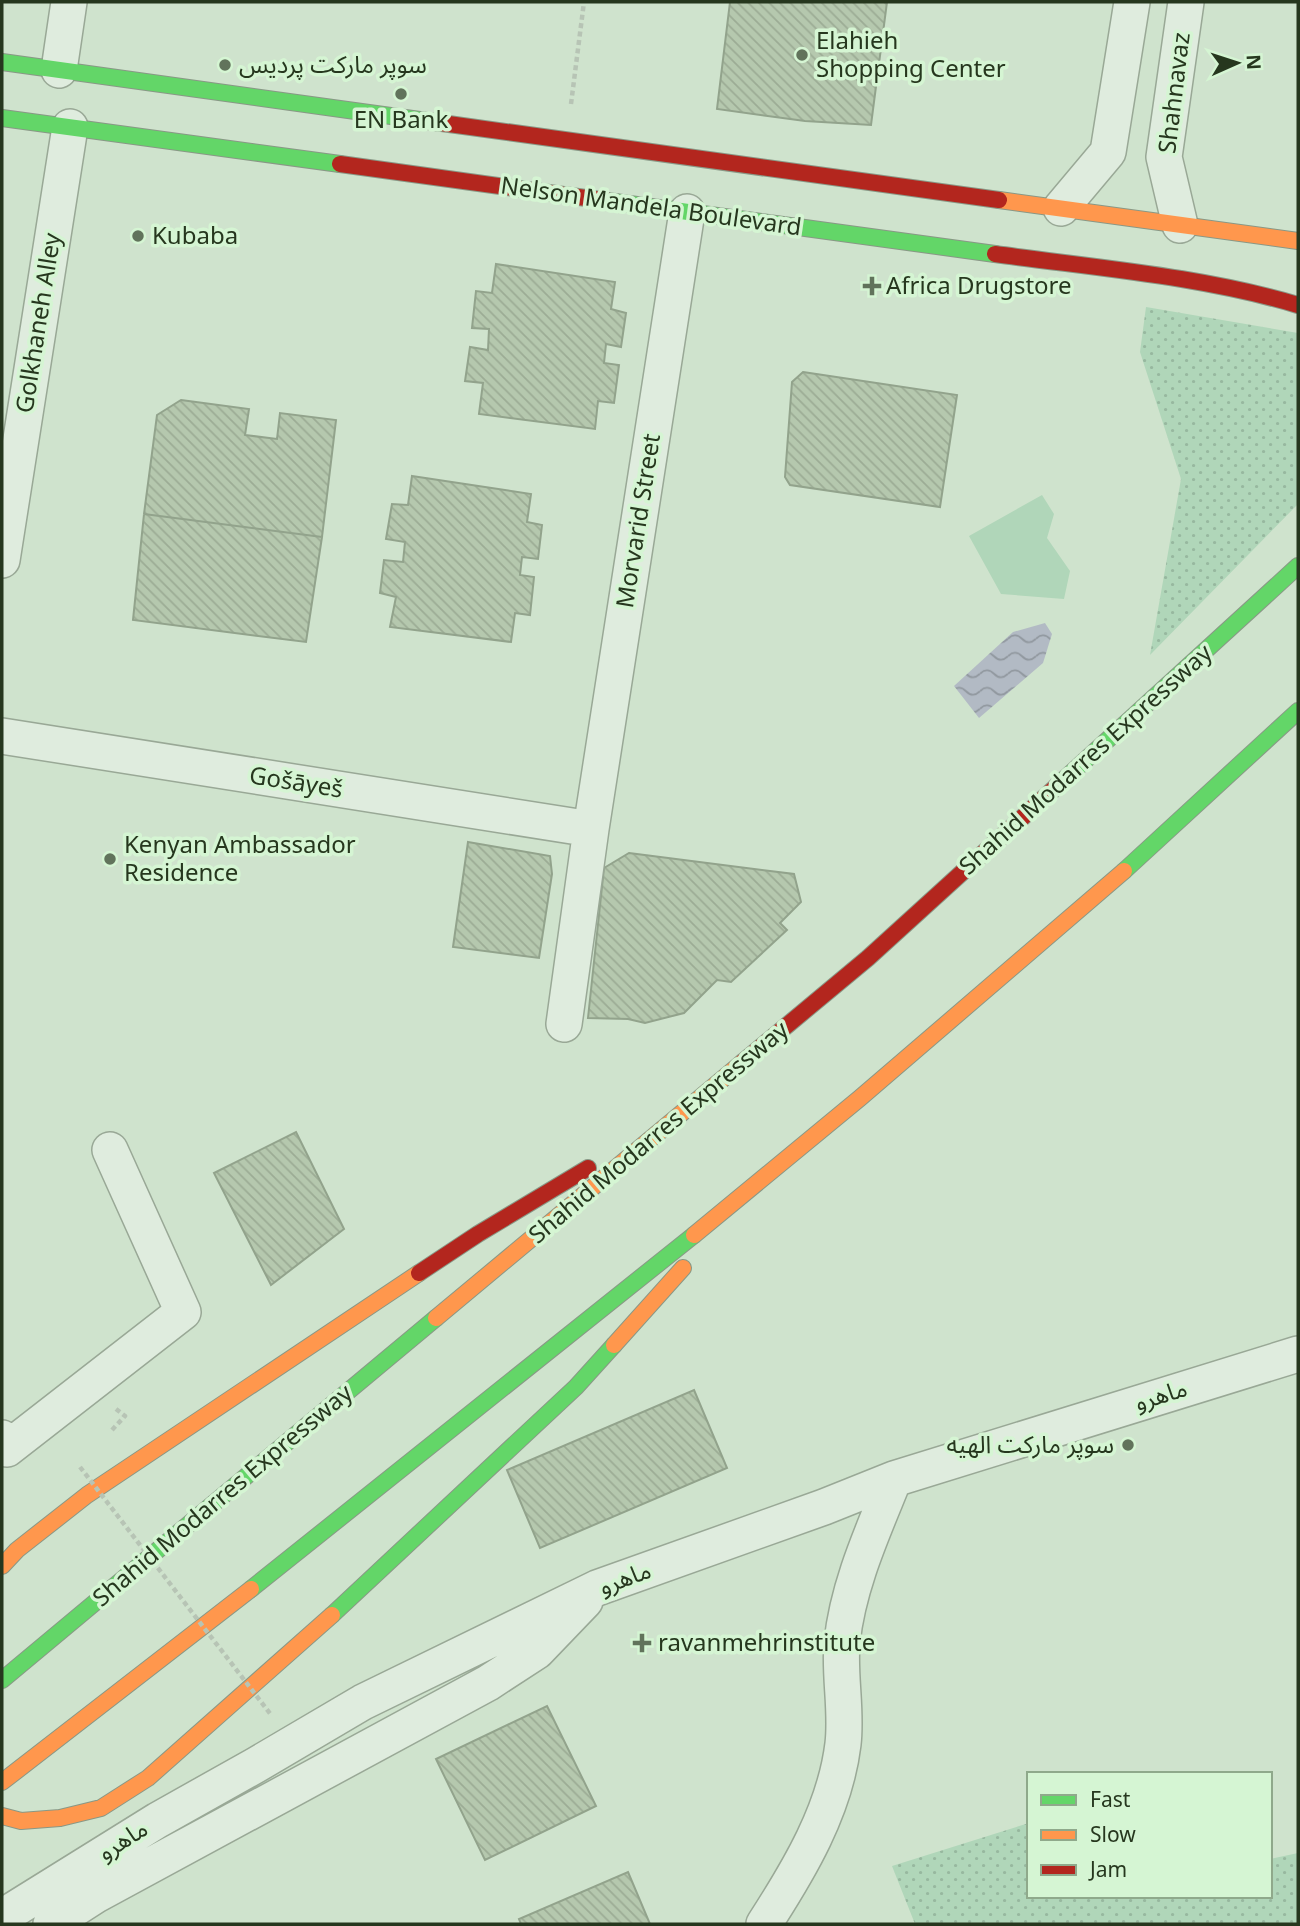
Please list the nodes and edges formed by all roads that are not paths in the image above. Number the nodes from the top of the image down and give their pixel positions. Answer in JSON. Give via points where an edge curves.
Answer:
{"nodes":[{"id":1,"x":69,"y":2,"type":"edge"},
{"id":2,"x":1132,"y":2,"type":"edge"},
{"id":3,"x":1186,"y":2,"type":"edge"},
{"id":4,"x":2,"y":62,"type":"edge"},
{"id":5,"x":59,"y":70,"type":"junction"},
{"id":6,"x":2,"y":118,"type":"edge"},
{"id":7,"x":69,"y":127,"type":"junction"},
{"id":8,"x":1061,"y":208,"type":"junction"},
{"id":9,"x":687,"y":212,"type":"junction"},
{"id":10,"x":1180,"y":225,"type":"junction"},
{"id":11,"x":1298,"y":241,"type":"edge"},
{"id":12,"x":1298,"y":305,"type":"edge"},
{"id":13,"x":1298,"y":549,"type":"edge"},
{"id":14,"x":2,"y":560,"type":"edge"},
{"id":15,"x":1298,"y":566,"type":"edge"},
{"id":16,"x":1242,"y":618,"type":"junction"},
{"id":17,"x":1298,"y":711,"type":"edge"},
{"id":18,"x":2,"y":736,"type":"edge"},
{"id":19,"x":591,"y":830,"type":"junction"},
{"id":20,"x":564,"y":1024,"type":"dead end"},
{"id":21,"x":692,"y":1107,"type":"junction"},
{"id":22,"x":110,"y":1150,"type":"dead end"},
{"id":23,"x":758,"y":1184,"type":"junction"},
{"id":24,"x":1298,"y":1354,"type":"edge"},
{"id":25,"x":2,"y":1438,"type":"edge"},
{"id":26,"x":894,"y":1479,"type":"junction"},
{"id":27,"x":2,"y":1566,"type":"edge"},
{"id":28,"x":597,"y":1588,"type":"junction"},
{"id":29,"x":2,"y":1680,"type":"edge"},
{"id":30,"x":2,"y":1782,"type":"edge"},
{"id":31,"x":2,"y":1816,"type":"edge"},
{"id":32,"x":2,"y":1917,"type":"edge"},
{"id":33,"x":51,"y":1924,"type":"edge"},
{"id":34,"x":764,"y":1924,"type":"edge"}],
"edges":[{"from":1,"to":5,"type":"street"},
{"from":2,"to":8,"type":"street","via":[[1108,152]]},
{"from":3,"to":10,"type":"street","name":"Shahnavaz","via":[[1164,156]]},
{"from":4,"to":5,"type":"main road"},
{"from":5,"to":8,"type":"main road"},
{"from":6,"to":7,"type":"main road","name":"Nelson Mandela Boulevard"},
{"from":7,"to":9,"type":"main road","name":"Nelson Mandela Boulevard"},
{"from":7,"to":14,"type":"street","name":"Golkhaneh Alley"},
{"from":8,"to":10,"type":"main road"},
{"from":9,"to":12,"type":"main road","name":"Nelson Mandela Boulevard","via":[[1164,277]]},
{"from":9,"to":19,"type":"street","name":"Morvarid Street"},
{"from":10,"to":11,"type":"main road"},
{"from":13,"to":16,"type":"main road"},
{"from":15,"to":16,"type":"main road","name":"Shahid Modarres Expressway"},
{"from":16,"to":21,"type":"main road","name":"Shahid Modarres Expressway","via":[[868,958]]},
{"from":17,"to":23,"type":"main road","via":[[1140,857]]},
{"from":18,"to":19,"type":"street","name":"Gošāyeš"},
{"from":19,"to":20,"type":"street","name":"Morvarid Street"},
{"from":21,"to":27,"type":"main road","via":[[478,1234],[87,1495]]},
{"from":21,"to":29,"type":"main road","name":"Shahid Modarres Expressway"},
{"from":22,"to":25,"type":"street","via":[[183,1312],[7,1450]]},
{"from":23,"to":30,"type":"main road","via":[[239,1599]]},
{"from":23,"to":31,"type":"main road","via":[[576,1387],[202,1733],[148,1778],[101,1808],[60,1818],[21,1821]]},
{"from":24,"to":26,"type":"street","name":"ماهرو"},
{"from":26,"to":28,"type":"street","name":"ماهرو"},
{"from":26,"to":34,"type":"street","via":[[847,1615],[842,1643],[843,1744],[830,1799],[796,1875]]},
{"from":28,"to":32,"type":"street","name":"ماهرو","via":[[363,1702],[158,1820]]},
{"from":28,"to":33,"type":"street","via":[[537,1651],[488,1683],[154,1863]]}]}
